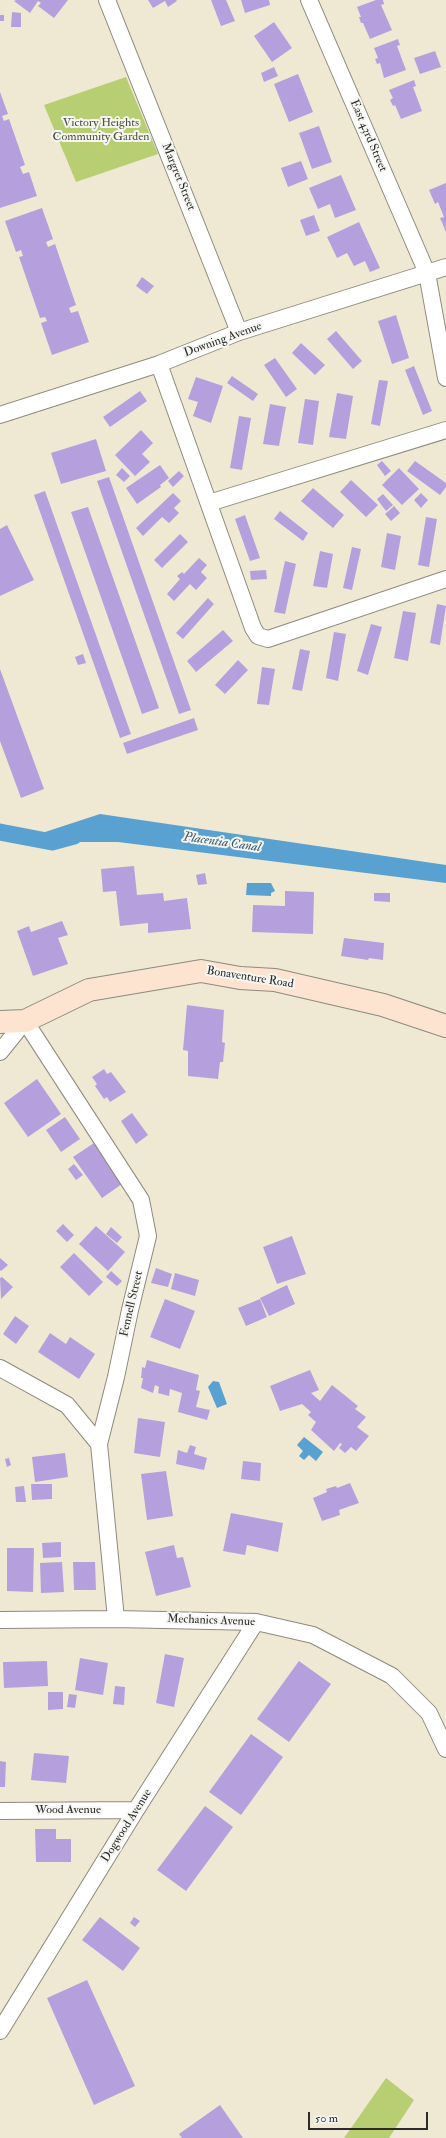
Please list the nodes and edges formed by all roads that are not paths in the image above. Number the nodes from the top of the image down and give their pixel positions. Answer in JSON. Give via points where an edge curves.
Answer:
{"nodes":[{"id":1,"x":107,"y":0,"type":"edge"},
{"id":2,"x":309,"y":0,"type":"edge"},
{"id":3,"x":446,"y":267,"type":"edge"},
{"id":4,"x":427,"y":273,"type":"junction"},
{"id":5,"x":239,"y":332,"type":"junction"},
{"id":6,"x":159,"y":364,"type":"junction"},
{"id":7,"x":446,"y":378,"type":"edge"},
{"id":8,"x":0,"y":415,"type":"edge"},
{"id":9,"x":446,"y":430,"type":"edge"},
{"id":10,"x":209,"y":503,"type":"junction"},
{"id":11,"x":446,"y":579,"type":"edge"},
{"id":12,"x":25,"y":1021,"type":"junction"},
{"id":13,"x":0,"y":1022,"type":"edge"},
{"id":14,"x":446,"y":1026,"type":"edge"},
{"id":15,"x":0,"y":1052,"type":"edge"},
{"id":16,"x":0,"y":1368,"type":"edge"},
{"id":17,"x":99,"y":1444,"type":"junction"},
{"id":18,"x":116,"y":1619,"type":"junction"},
{"id":19,"x":0,"y":1620,"type":"edge"},
{"id":20,"x":256,"y":1622,"type":"junction"},
{"id":21,"x":446,"y":1748,"type":"edge"},
{"id":22,"x":0,"y":1810,"type":"edge"},
{"id":23,"x":136,"y":1810,"type":"junction"},
{"id":24,"x":0,"y":2032,"type":"edge"}],
"edges":[{"from":1,"to":5,"type":"street","name":"Margret Street"},
{"from":2,"to":4,"type":"street","name":"East 43rd Street"},
{"from":3,"to":4,"type":"street","name":"Downing Avenue"},
{"from":4,"to":5,"type":"street","name":"Downing Avenue"},
{"from":4,"to":7,"type":"street","name":"East 43rd Street"},
{"from":5,"to":6,"type":"street","name":"Downing Avenue"},
{"from":6,"to":8,"type":"street","name":"Downing Avenue"},
{"from":6,"to":10,"type":"street"},
{"from":9,"to":10,"type":"street"},
{"from":10,"to":11,"type":"street","via":[[258,636],[268,639]]},
{"from":12,"to":13,"type":"street"},
{"from":12,"to":14,"type":"street","name":"Bonaventure Road","via":[[89,990],[201,971],[240,978],[275,980],[383,1005]]},
{"from":12,"to":15,"type":"street","name":"Bonaventure Road"},
{"from":12,"to":17,"type":"street","name":"Fennell Street","via":[[141,1200],[148,1236]]},
{"from":16,"to":17,"type":"street","via":[[67,1405]]},
{"from":17,"to":18,"type":"street","name":"Fennell Street"},
{"from":18,"to":19,"type":"street","name":"Mechanics Avenue"},
{"from":18,"to":20,"type":"street","name":"Mechanics Avenue"},
{"from":20,"to":21,"type":"street","name":"Mechanics Avenue","via":[[312,1635],[392,1676],[429,1713]]},
{"from":20,"to":23,"type":"street","name":"Dogwood Avenue"},
{"from":22,"to":23,"type":"street","name":"Wood Avenue"},
{"from":23,"to":24,"type":"street","name":"Dogwood Avenue"}]}
